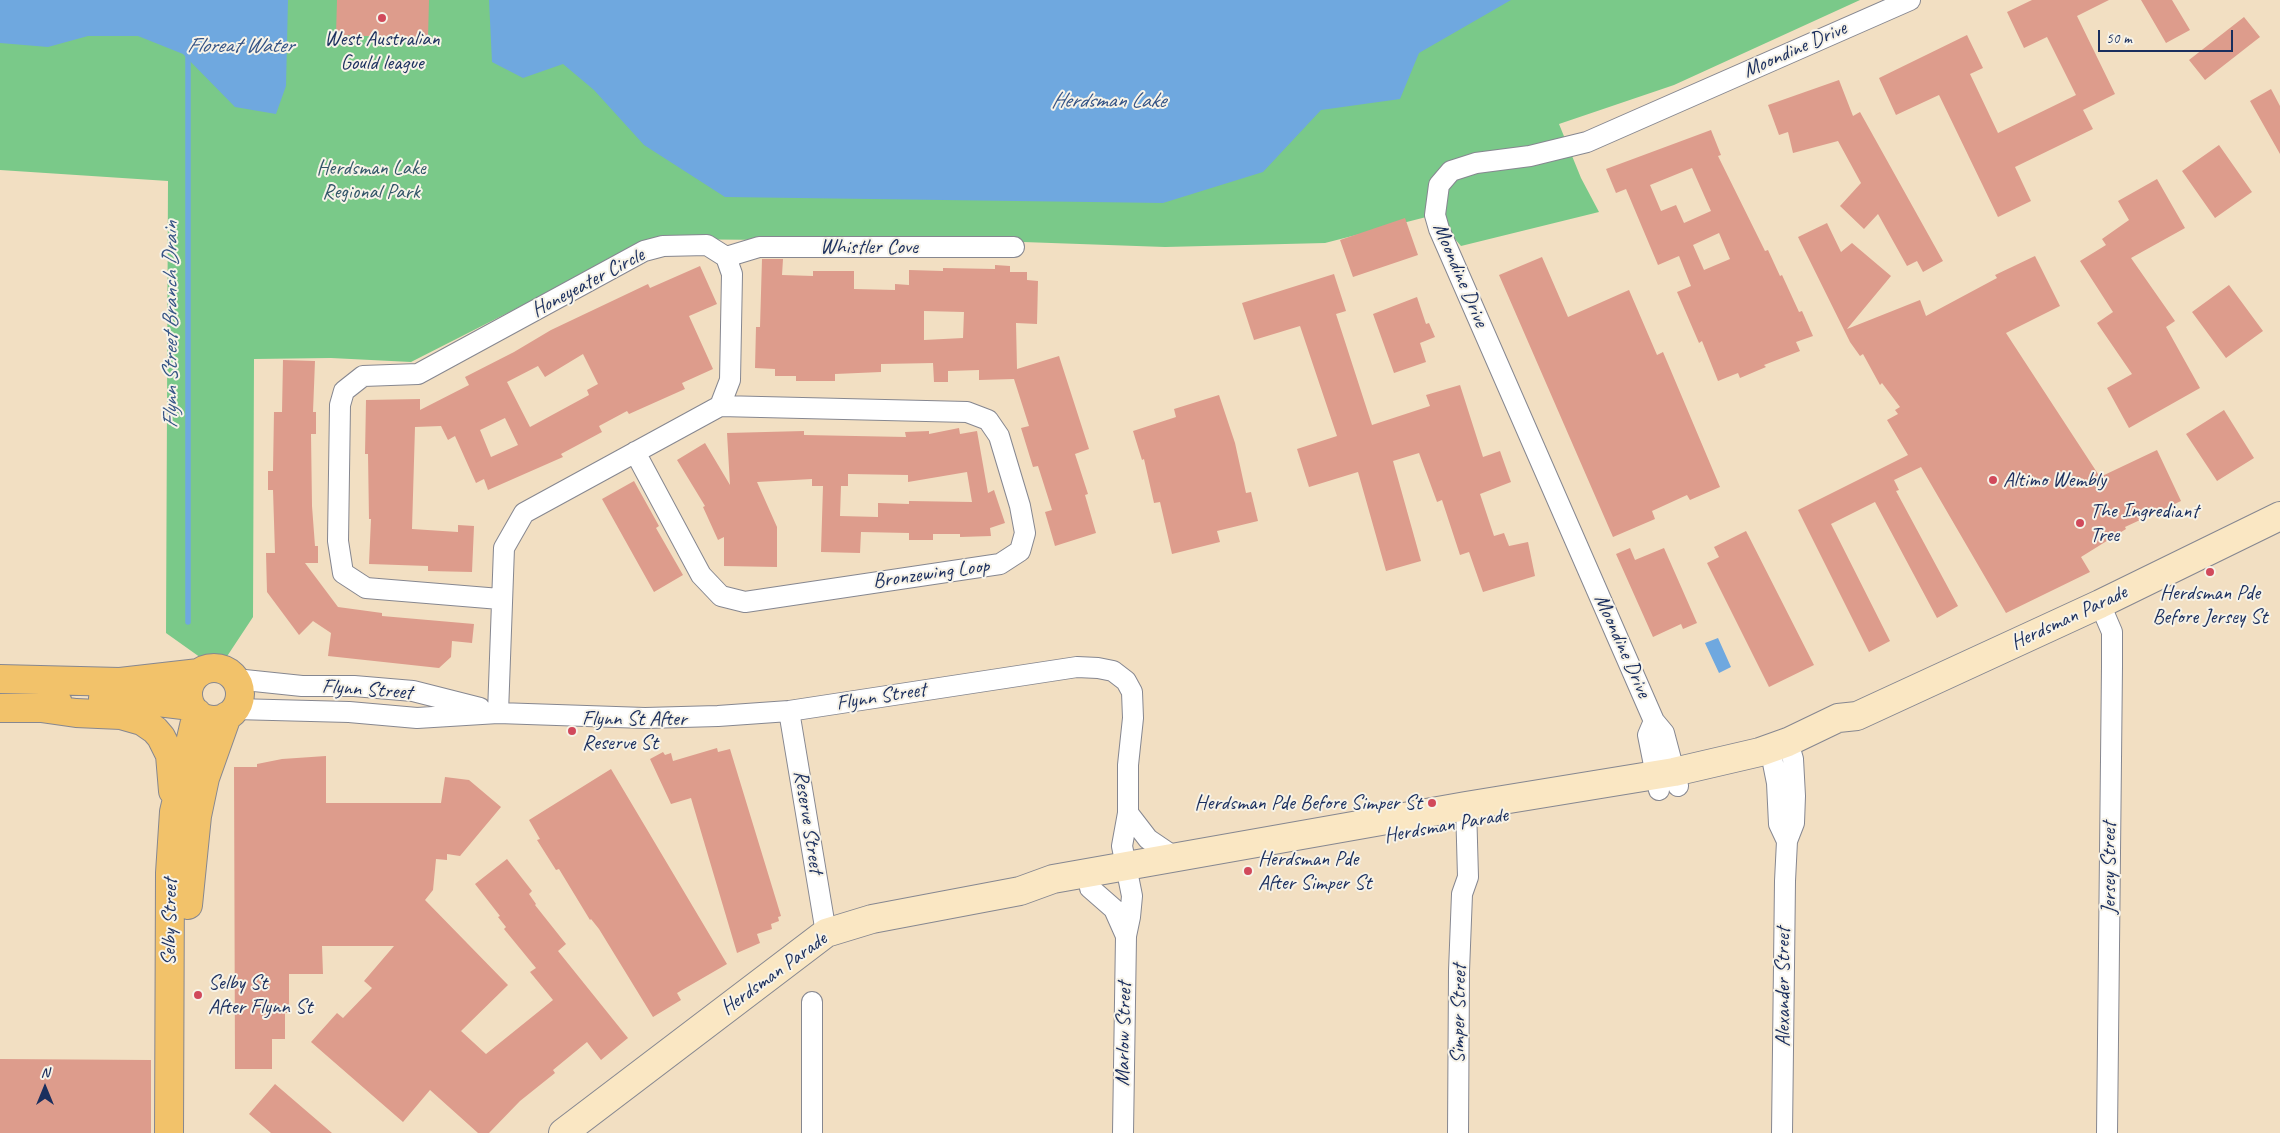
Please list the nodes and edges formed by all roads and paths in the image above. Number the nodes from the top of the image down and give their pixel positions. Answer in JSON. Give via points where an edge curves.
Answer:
{"nodes":[{"id":1,"x":1910,"y":0,"type":"edge"},
{"id":2,"x":1014,"y":248,"type":"dead end"},
{"id":3,"x":726,"y":257,"type":"junction"},
{"id":4,"x":720,"y":406,"type":"junction"},
{"id":5,"x":635,"y":452,"type":"junction"},
{"id":6,"x":2280,"y":516,"type":"edge"},
{"id":7,"x":500,"y":599,"type":"junction"},
{"id":8,"x":2100,"y":604,"type":"junction"},
{"id":9,"x":199,"y":673,"type":"junction"},
{"id":10,"x":235,"y":679,"type":"junction"},
{"id":11,"x":0,"y":680,"type":"edge"},
{"id":12,"x":0,"y":708,"type":"edge"},
{"id":13,"x":41,"y":708,"type":"junction"},
{"id":14,"x":194,"y":710,"type":"junction"},
{"id":15,"x":789,"y":711,"type":"junction"},
{"id":16,"x":231,"y":713,"type":"junction"},
{"id":17,"x":498,"y":713,"type":"junction"},
{"id":18,"x":1781,"y":754,"type":"junction"},
{"id":19,"x":1667,"y":781,"type":"junction"},
{"id":20,"x":174,"y":812,"type":"junction"},
{"id":21,"x":1128,"y":813,"type":"junction"},
{"id":22,"x":1460,"y":816,"type":"junction"},
{"id":23,"x":1173,"y":856,"type":"junction"},
{"id":24,"x":1126,"y":873,"type":"junction"},
{"id":25,"x":1090,"y":888,"type":"junction"},
{"id":26,"x":1020,"y":891,"type":"junction"},
{"id":27,"x":826,"y":933,"type":"junction"},
{"id":28,"x":1126,"y":936,"type":"junction"},
{"id":29,"x":812,"y":1002,"type":"dead end"},
{"id":30,"x":168,"y":1133,"type":"edge"},
{"id":31,"x":187,"y":1133,"type":"edge"},
{"id":32,"x":563,"y":1133,"type":"edge"},
{"id":33,"x":812,"y":1133,"type":"edge"},
{"id":34,"x":1123,"y":1133,"type":"edge"},
{"id":35,"x":1458,"y":1133,"type":"edge"},
{"id":36,"x":1782,"y":1133,"type":"edge"},
{"id":37,"x":2107,"y":1133,"type":"edge"}],
"edges":[{"from":1,"to":19,"type":"street","name":"Moondine Drive","via":[[1588,142],[1530,156],[1476,163],[1451,172],[1439,185],[1435,214],[1440,229],[1654,720],[1648,735]]},
{"from":2,"to":3,"type":"street","name":"Whistler Cove","via":[[759,247]]},
{"from":3,"to":4,"type":"street","via":[[732,274],[730,380]]},
{"from":3,"to":7,"type":"street","name":"Honeyeater Circle","via":[[707,245],[663,246],[644,251],[418,374],[363,376],[344,391],[340,405],[338,541],[344,573],[366,588]]},
{"from":4,"to":5,"type":"street"},
{"from":4,"to":5,"type":"street","name":"Bronzewing Loop","via":[[967,412],[988,420],[998,436],[1020,506],[1025,533],[1020,551],[1000,564],[745,602],[721,596],[701,574]]},
{"from":5,"to":7,"type":"street","via":[[524,514],[504,548]]},
{"from":6,"to":8,"type":"main road","name":"Herdsman Parade"},
{"from":7,"to":17,"type":"street"},
{"from":8,"to":18,"type":"main road","name":"Herdsman Parade","via":[[1857,716],[1844,733]]},
{"from":8,"to":37,"type":"street","name":"Jersey Street","via":[[2112,632]]},
{"from":9,"to":10,"type":"main road","via":[[216,668]]},
{"from":9,"to":11,"type":"main road","via":[[120,682]]},
{"from":9,"to":14,"type":"main road","via":[[188,692]]},
{"from":10,"to":16,"type":"main road","via":[[240,694]]},
{"from":10,"to":17,"type":"street","name":"Flynn Street","via":[[413,691]]},
{"from":12,"to":13,"type":"main road"},
{"from":13,"to":14,"type":"main road","via":[[69,700],[117,698]]},
{"from":13,"to":20,"type":"main road","via":[[121,715],[142,721],[155,730],[170,755]]},
{"from":14,"to":16,"type":"main road","via":[[211,720]]},
{"from":14,"to":20,"type":"main road","name":"Selby Street"},
{"from":15,"to":17,"type":"street","name":"Flynn Street","via":[[645,718]]},
{"from":15,"to":21,"type":"street","name":"Flynn Street","via":[[1077,667],[1113,671],[1126,681],[1132,692]]},
{"from":15,"to":27,"type":"street","name":"Reserve Street"},
{"from":16,"to":17,"type":"street","name":"Flynn Street","via":[[349,712],[417,718]]},
{"from":16,"to":31,"type":"main road","name":"Selby Street","via":[[205,778],[189,877]]},
{"from":18,"to":19,"type":"main road","name":"Herdsman Parade","via":[[1745,775]]},
{"from":18,"to":36,"type":"street","name":"Alexander Street","via":[[1794,823],[1786,841]]},
{"from":19,"to":22,"type":"main road","name":"Herdsman Parade"},
{"from":20,"to":30,"type":"main road","name":"Selby Street","via":[[170,873]]},
{"from":21,"to":23,"type":"street","via":[[1148,839]]},
{"from":21,"to":24,"type":"street","name":"Flynn Street","via":[[1122,846]]},
{"from":22,"to":23,"type":"main road","name":"Herdsman Parade"},
{"from":22,"to":24,"type":"main road","name":"Herdsman Parade"},
{"from":22,"to":35,"type":"street","name":"Simper Street","via":[[1468,877],[1462,894]]},
{"from":23,"to":24,"type":"main road","name":"Herdsman Parade"},
{"from":24,"to":25,"type":"main road","name":"Herdsman Parade"},
{"from":24,"to":26,"type":"main road","name":"Herdsman Parade","via":[[1053,878]]},
{"from":24,"to":28,"type":"street","name":"Marlow Street","via":[[1132,896]]},
{"from":25,"to":26,"type":"main road","name":"Herdsman Parade","via":[[1056,894]]},
{"from":25,"to":28,"type":"street","name":"Marlow Street","via":[[1114,909]]},
{"from":26,"to":27,"type":"main road","name":"Herdsman Parade","via":[[872,919]]},
{"from":27,"to":32,"type":"main road","name":"Herdsman Parade"},
{"from":28,"to":34,"type":"street","name":"Marlow Street"},
{"from":29,"to":33,"type":"street"}]}
